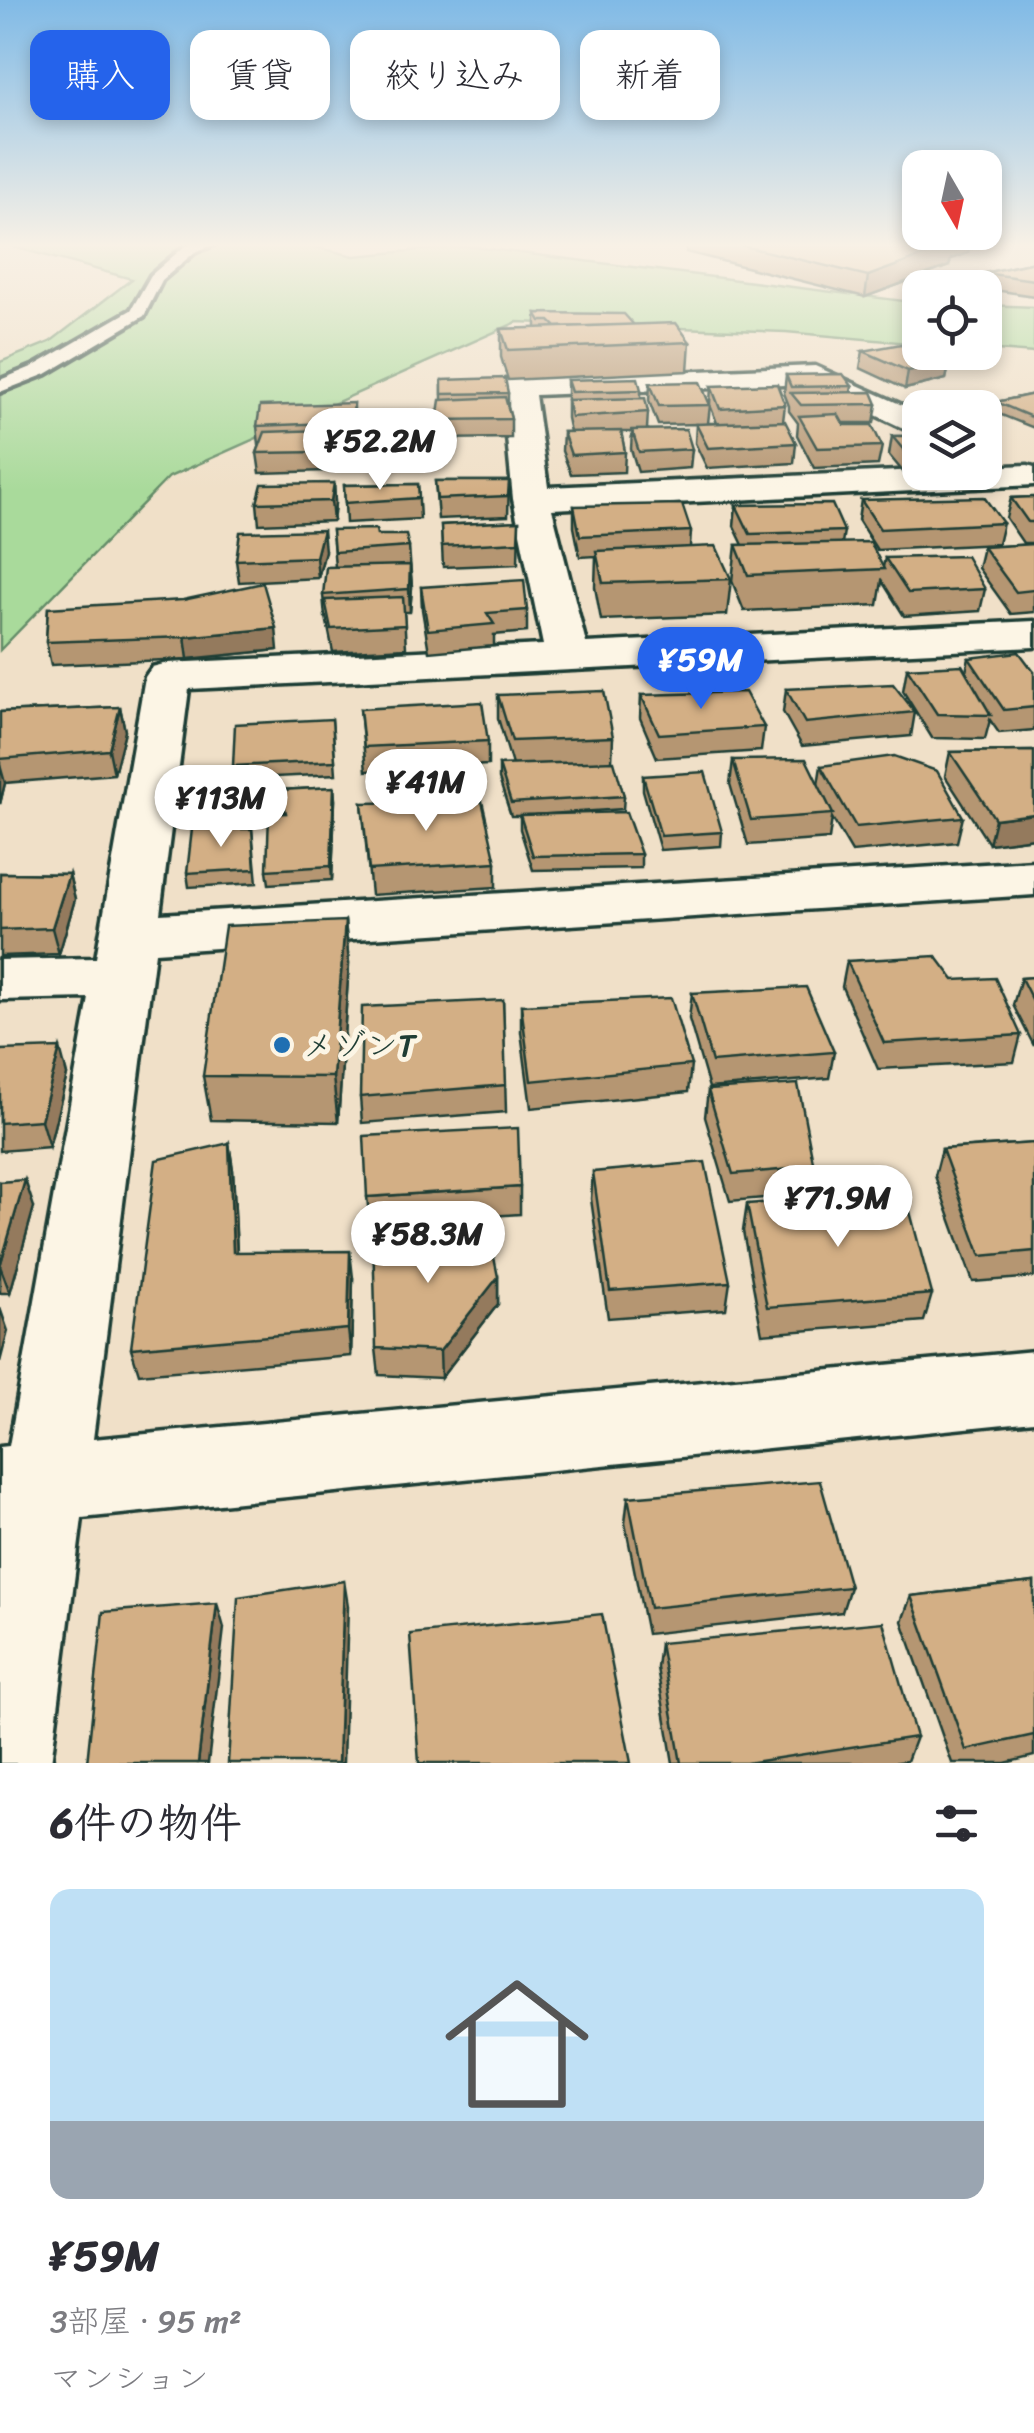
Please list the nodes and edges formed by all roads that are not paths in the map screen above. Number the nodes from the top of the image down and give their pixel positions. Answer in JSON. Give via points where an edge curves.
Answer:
{"nodes":[{"id":1,"x":116,"y":325,"type":"edge"},
{"id":2,"x":0,"y":386,"type":"edge"},
{"id":3,"x":902,"y":417,"type":"edge"},
{"id":4,"x":1002,"y":464,"type":"edge"},
{"id":5,"x":1031,"y":477,"type":"edge"},
{"id":6,"x":531,"y":500,"type":"junction"},
{"id":7,"x":1034,"y":634,"type":"edge"},
{"id":8,"x":567,"y":656,"type":"junction"},
{"id":9,"x":1034,"y":878,"type":"edge"},
{"id":10,"x":125,"y":956,"type":"junction"},
{"id":11,"x":0,"y":980,"type":"edge"},
{"id":12,"x":1034,"y":1386,"type":"edge"},
{"id":13,"x":22,"y":1484,"type":"edge"},
{"id":14,"x":2,"y":1763,"type":"edge"}],
"edges":[{"from":1,"to":2,"type":"lane"},
{"from":3,"to":6,"type":"street","via":[[815,376],[518,386]]},
{"from":4,"to":5,"type":"street"},
{"from":5,"to":6,"type":"street"},
{"from":6,"to":8,"type":"street"},
{"from":7,"to":8,"type":"street"},
{"from":8,"to":10,"type":"street","via":[[168,677]]},
{"from":9,"to":10,"type":"street"},
{"from":10,"to":11,"type":"street"},
{"from":10,"to":13,"type":"street"},
{"from":12,"to":13,"type":"street"},
{"from":13,"to":14,"type":"street"}]}
